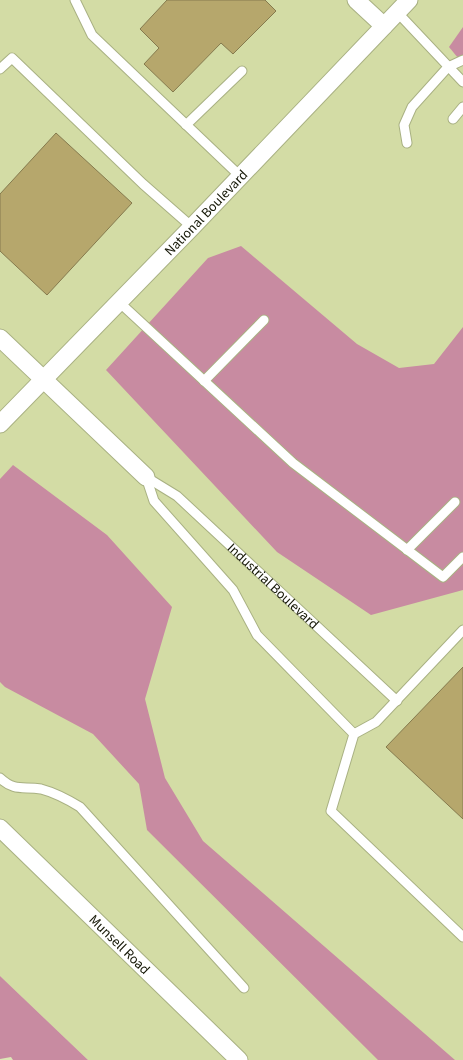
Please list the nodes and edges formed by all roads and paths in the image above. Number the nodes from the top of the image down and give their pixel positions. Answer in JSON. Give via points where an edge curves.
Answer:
{"nodes":[{"id":1,"x":75,"y":0,"type":"edge"},
{"id":2,"x":356,"y":0,"type":"edge"},
{"id":3,"x":409,"y":0,"type":"edge"},
{"id":4,"x":397,"y":12,"type":"junction"},
{"id":5,"x":384,"y":26,"type":"junction"},
{"id":6,"x":463,"y":60,"type":"edge"},
{"id":7,"x":448,"y":67,"type":"junction"},
{"id":8,"x":0,"y":69,"type":"edge"},
{"id":9,"x":242,"y":71,"type":"dead end"},
{"id":10,"x":463,"y":82,"type":"edge"},
{"id":11,"x":463,"y":107,"type":"edge"},
{"id":12,"x":453,"y":119,"type":"dead end"},
{"id":13,"x":186,"y":125,"type":"junction"},
{"id":14,"x":407,"y":143,"type":"dead end"},
{"id":15,"x":240,"y":176,"type":"junction"},
{"id":16,"x":192,"y":227,"type":"junction"},
{"id":17,"x":119,"y":302,"type":"junction"},
{"id":18,"x":264,"y":320,"type":"dead end"},
{"id":19,"x":0,"y":338,"type":"edge"},
{"id":20,"x":44,"y":380,"type":"junction"},
{"id":21,"x":204,"y":380,"type":"junction"},
{"id":22,"x":0,"y":424,"type":"edge"},
{"id":23,"x":146,"y":477,"type":"junction"},
{"id":24,"x":455,"y":502,"type":"dead end"},
{"id":25,"x":407,"y":550,"type":"junction"},
{"id":26,"x":463,"y":557,"type":"edge"},
{"id":27,"x":463,"y":630,"type":"edge"},
{"id":28,"x":397,"y":701,"type":"junction"},
{"id":29,"x":354,"y":734,"type":"junction"},
{"id":30,"x":0,"y":778,"type":"edge"},
{"id":31,"x":0,"y":828,"type":"edge"},
{"id":32,"x":463,"y":937,"type":"edge"},
{"id":33,"x":244,"y":988,"type":"dead end"},
{"id":34,"x":239,"y":1060,"type":"edge"}],
"edges":[{"from":1,"to":13,"type":"lane","via":[[92,35]]},
{"from":2,"to":5,"type":"street"},
{"from":3,"to":4,"type":"street","name":"National Boulevard"},
{"from":4,"to":5,"type":"street","name":"National Boulevard"},
{"from":4,"to":7,"type":"lane"},
{"from":5,"to":15,"type":"street","name":"National Boulevard"},
{"from":6,"to":7,"type":"lane"},
{"from":7,"to":10,"type":"lane"},
{"from":7,"to":14,"type":"lane","via":[[412,107],[404,125]]},
{"from":8,"to":16,"type":"lane","via":[[12,58],[143,184]]},
{"from":9,"to":13,"type":"lane"},
{"from":11,"to":12,"type":"lane"},
{"from":13,"to":15,"type":"lane"},
{"from":15,"to":16,"type":"street","name":"National Boulevard"},
{"from":16,"to":17,"type":"street","name":"National Boulevard"},
{"from":17,"to":20,"type":"street","name":"National Boulevard"},
{"from":17,"to":21,"type":"lane"},
{"from":18,"to":21,"type":"lane"},
{"from":19,"to":20,"type":"street","name":"Industrial Boulevard"},
{"from":20,"to":22,"type":"street","name":"National Boulevard"},
{"from":20,"to":23,"type":"street","name":"Industrial Boulevard"},
{"from":21,"to":25,"type":"lane","via":[[293,463]]},
{"from":23,"to":28,"type":"lane","name":"Industrial Boulevard","via":[[177,496]]},
{"from":23,"to":29,"type":"lane","name":"Industrial Boulevard","via":[[154,501],[233,590],[257,635]]},
{"from":24,"to":25,"type":"lane"},
{"from":25,"to":26,"type":"lane","via":[[443,577]]},
{"from":27,"to":28,"type":"lane"},
{"from":28,"to":29,"type":"lane","via":[[376,722]]},
{"from":29,"to":32,"type":"lane","via":[[331,811]]},
{"from":30,"to":33,"type":"lane","via":[[15,788],[39,789],[61,795],[80,807]]},
{"from":31,"to":34,"type":"street","name":"Munsell Road"}]}
